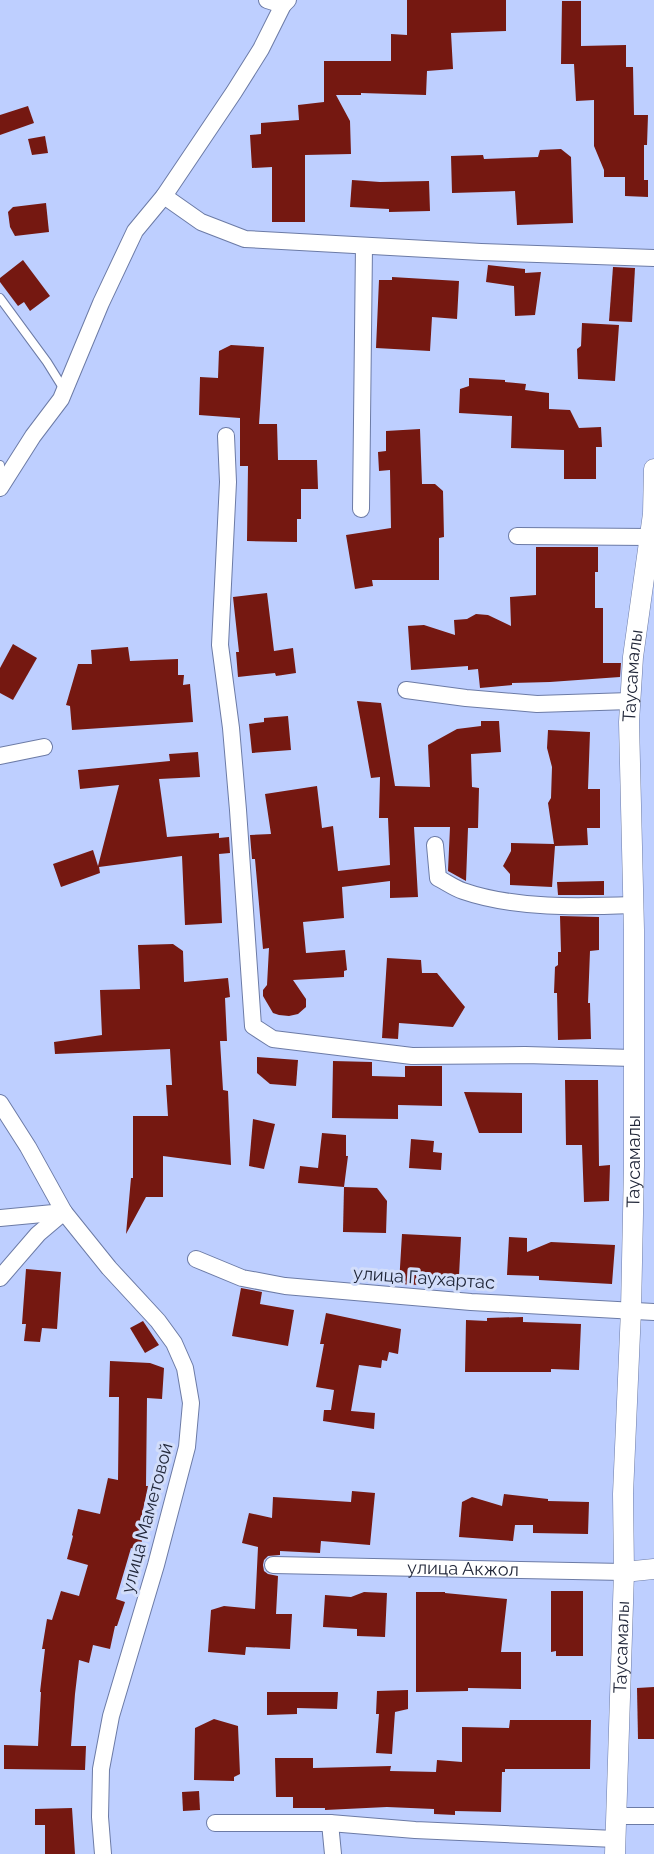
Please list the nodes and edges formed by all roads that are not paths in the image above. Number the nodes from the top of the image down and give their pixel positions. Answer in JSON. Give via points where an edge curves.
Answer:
{"nodes":[{"id":1,"x":280,"y":2,"type":"edge"},
{"id":2,"x":164,"y":196,"type":"junction"},
{"id":3,"x":364,"y":246,"type":"junction"},
{"id":4,"x":654,"y":258,"type":"edge"},
{"id":5,"x":0,"y":298,"type":"edge"},
{"id":6,"x":65,"y":391,"type":"junction"},
{"id":7,"x":226,"y":436,"type":"dead end"},
{"id":8,"x":0,"y":465,"type":"edge"},
{"id":9,"x":654,"y":469,"type":"edge"},
{"id":10,"x":1,"y":486,"type":"edge"},
{"id":11,"x":361,"y":509,"type":"dead end"},
{"id":12,"x":517,"y":536,"type":"dead end"},
{"id":13,"x":650,"y":537,"type":"junction"},
{"id":14,"x":650,"y":571,"type":"edge"},
{"id":15,"x":406,"y":690,"type":"dead end"},
{"id":16,"x":630,"y":701,"type":"junction"},
{"id":17,"x":44,"y":747,"type":"dead end"},
{"id":18,"x":0,"y":756,"type":"edge"},
{"id":19,"x":435,"y":845,"type":"dead end"},
{"id":20,"x":633,"y":905,"type":"junction"},
{"id":21,"x":633,"y":1058,"type":"junction"},
{"id":22,"x":0,"y":1103,"type":"edge"},
{"id":23,"x":64,"y":1212,"type":"junction"},
{"id":24,"x":0,"y":1218,"type":"edge"},
{"id":25,"x":196,"y":1259,"type":"dead end"},
{"id":26,"x":0,"y":1278,"type":"edge"},
{"id":27,"x":631,"y":1310,"type":"junction"},
{"id":28,"x":654,"y":1312,"type":"edge"},
{"id":29,"x":273,"y":1564,"type":"dead end"},
{"id":30,"x":654,"y":1569,"type":"edge"},
{"id":31,"x":624,"y":1572,"type":"junction"},
{"id":32,"x":617,"y":1816,"type":"junction"},
{"id":33,"x":654,"y":1816,"type":"edge"},
{"id":34,"x":215,"y":1823,"type":"dead end"},
{"id":35,"x":330,"y":1823,"type":"junction"},
{"id":36,"x":615,"y":1846,"type":"edge"},
{"id":37,"x":103,"y":1854,"type":"edge"},
{"id":38,"x":333,"y":1854,"type":"edge"}],
"edges":[{"from":1,"to":2,"type":"street","via":[[261,49]]},
{"from":2,"to":3,"type":"street","via":[[201,222],[245,239]]},
{"from":2,"to":6,"type":"street","via":[[135,231]]},
{"from":3,"to":4,"type":"street"},
{"from":3,"to":11,"type":"street"},
{"from":5,"to":6,"type":"lane"},
{"from":6,"to":10,"type":"street"},
{"from":7,"to":21,"type":"street","via":[[228,482],[220,645],[231,728],[253,1026],[273,1039],[412,1056]]},
{"from":8,"to":10,"type":"lane"},
{"from":9,"to":13,"type":"street","name":"Таусамалы"},
{"from":12,"to":13,"type":"street"},
{"from":13,"to":14,"type":"street","name":"Таусамалы"},
{"from":14,"to":16,"type":"street","name":"Таусамалы","via":[[633,657]]},
{"from":15,"to":16,"type":"street","via":[[537,705]]},
{"from":16,"to":20,"type":"street","name":"Таусамалы"},
{"from":17,"to":18,"type":"street"},
{"from":19,"to":20,"type":"street","via":[[438,878],[462,891],[510,902],[576,907]]},
{"from":20,"to":21,"type":"street","name":"Таусамалы"},
{"from":21,"to":27,"type":"street","name":"Таусамалы"},
{"from":22,"to":23,"type":"street","name":"улица Маметовой"},
{"from":23,"to":24,"type":"street"},
{"from":23,"to":26,"type":"street","via":[[38,1234]]},
{"from":23,"to":37,"type":"street","name":"улица Маметовой","via":[[174,1343],[185,1368],[191,1403],[187,1447],[111,1716],[101,1769]]},
{"from":25,"to":27,"type":"street","name":"улица Гаухартас","via":[[242,1278],[285,1286],[471,1302]]},
{"from":27,"to":28,"type":"street","name":"улица Гаухартас"},
{"from":27,"to":31,"type":"street","name":"Таусамалы","via":[[623,1494]]},
{"from":29,"to":31,"type":"street","name":"улица Акжол"},
{"from":30,"to":31,"type":"street","name":"улица Акжол"},
{"from":31,"to":32,"type":"street","name":"Таусамалы"},
{"from":32,"to":33,"type":"street"},
{"from":32,"to":36,"type":"street","name":"Таусамалы"},
{"from":34,"to":35,"type":"street"},
{"from":35,"to":36,"type":"street"},
{"from":35,"to":38,"type":"street"}]}
